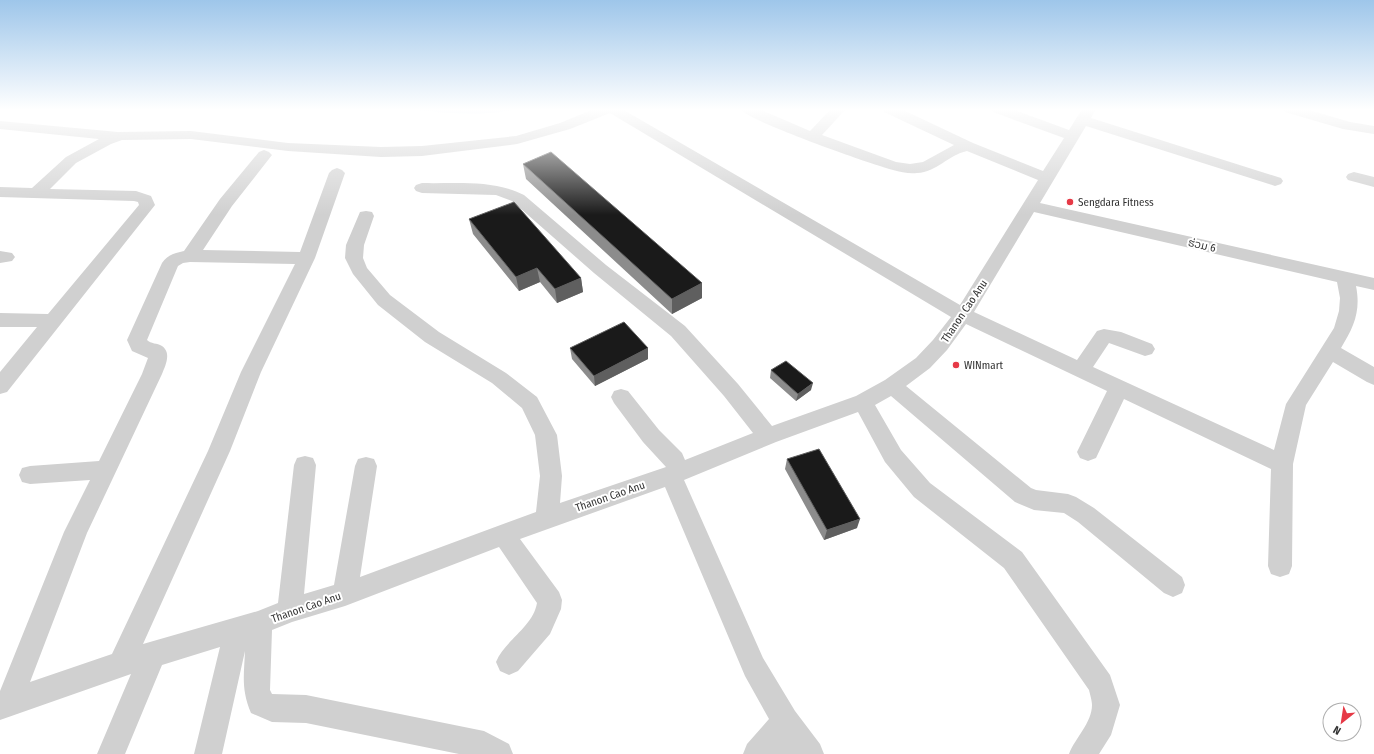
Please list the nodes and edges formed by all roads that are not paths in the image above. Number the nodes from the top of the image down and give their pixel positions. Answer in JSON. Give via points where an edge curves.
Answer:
{"nodes":[{"id":1,"x":99,"y":144,"type":"edge"},
{"id":2,"x":265,"y":144,"type":"edge"},
{"id":3,"x":481,"y":144,"type":"edge"},
{"id":4,"x":670,"y":144,"type":"edge"},
{"id":5,"x":833,"y":144,"type":"edge"},
{"id":6,"x":964,"y":144,"type":"edge"},
{"id":7,"x":1068,"y":144,"type":"edge"},
{"id":8,"x":1154,"y":144,"type":"edge"},
{"id":9,"x":968,"y":146,"type":"junction"},
{"id":10,"x":264,"y":155,"type":"dead end"},
{"id":11,"x":337,"y":173,"type":"dead end"},
{"id":12,"x":1354,"y":177,"type":"dead end"},
{"id":13,"x":1047,"y":178,"type":"junction"},
{"id":14,"x":1275,"y":181,"type":"dead end"},
{"id":15,"x":1374,"y":182,"type":"edge"},
{"id":16,"x":422,"y":188,"type":"dead end"},
{"id":17,"x":0,"y":192,"type":"edge"},
{"id":18,"x":36,"y":193,"type":"junction"},
{"id":19,"x":1030,"y":206,"type":"junction"},
{"id":20,"x":366,"y":216,"type":"dead end"},
{"id":21,"x":190,"y":256,"type":"junction"},
{"id":22,"x":306,"y":258,"type":"junction"},
{"id":23,"x":1345,"y":277,"type":"junction"},
{"id":24,"x":1374,"y":284,"type":"edge"},
{"id":25,"x":963,"y":315,"type":"junction"},
{"id":26,"x":0,"y":320,"type":"edge"},
{"id":27,"x":53,"y":321,"type":"junction"},
{"id":28,"x":1145,"y":349,"type":"dead end"},
{"id":29,"x":1330,"y":351,"type":"junction"},
{"id":30,"x":1081,"y":370,"type":"junction"},
{"id":31,"x":1374,"y":377,"type":"edge"},
{"id":32,"x":0,"y":386,"type":"edge"},
{"id":33,"x":892,"y":386,"type":"junction"},
{"id":34,"x":1119,"y":388,"type":"junction"},
{"id":35,"x":621,"y":397,"type":"dead end"},
{"id":36,"x":863,"y":402,"type":"junction"},
{"id":37,"x":768,"y":436,"type":"junction"},
{"id":38,"x":1088,"y":452,"type":"dead end"},
{"id":39,"x":1282,"y":464,"type":"junction"},
{"id":40,"x":305,"y":465,"type":"dead end"},
{"id":41,"x":366,"y":466,"type":"dead end"},
{"id":42,"x":106,"y":470,"type":"junction"},
{"id":43,"x":675,"y":473,"type":"junction"},
{"id":44,"x":30,"y":475,"type":"dead end"},
{"id":45,"x":547,"y":518,"type":"junction"},
{"id":46,"x":503,"y":534,"type":"junction"},
{"id":47,"x":1280,"y":566,"type":"dead end"},
{"id":48,"x":1173,"y":585,"type":"dead end"},
{"id":49,"x":345,"y":594,"type":"junction"},
{"id":50,"x":290,"y":610,"type":"junction"},
{"id":51,"x":248,"y":626,"type":"junction"},
{"id":52,"x":153,"y":655,"type":"junction"},
{"id":53,"x":509,"y":662,"type":"dead end"},
{"id":54,"x":121,"y":664,"type":"junction"},
{"id":55,"x":5,"y":704,"type":"edge"},
{"id":56,"x":783,"y":736,"type":"edge"},
{"id":57,"x":111,"y":754,"type":"edge"},
{"id":58,"x":208,"y":754,"type":"edge"},
{"id":59,"x":499,"y":754,"type":"edge"},
{"id":60,"x":757,"y":754,"type":"edge"},
{"id":61,"x":810,"y":754,"type":"edge"},
{"id":62,"x":1083,"y":754,"type":"edge"}],
"edges":[{"from":1,"to":18,"type":"street","via":[[71,160]]},
{"from":2,"to":3,"type":"street","via":[[381,152],[422,151]]},
{"from":4,"to":25,"type":"street"},
{"from":5,"to":9,"type":"street","via":[[901,168],[917,170],[958,147]]},
{"from":6,"to":9,"type":"street"},
{"from":7,"to":13,"type":"street","name":"Thanon Cao Anu"},
{"from":8,"to":14,"type":"street"},
{"from":9,"to":13,"type":"street"},
{"from":10,"to":21,"type":"street","via":[[226,203]]},
{"from":11,"to":22,"type":"street"},
{"from":12,"to":15,"type":"street"},
{"from":13,"to":19,"type":"street","name":"Thanon Cao Anu"},
{"from":16,"to":37,"type":"street","via":[[496,190],[518,198],[600,269],[678,331]]},
{"from":17,"to":18,"type":"street"},
{"from":18,"to":27,"type":"street","via":[[136,196],[145,199],[147,204]]},
{"from":19,"to":23,"type":"street","name":"ຮ່ວມ 6"},
{"from":19,"to":25,"type":"street","name":"Thanon Cao Anu"},
{"from":20,"to":45,"type":"street","via":[[355,244],[354,258],[359,270],[384,300],[432,337],[499,378],[530,403],[546,435],[551,476]]},
{"from":21,"to":22,"type":"street"},
{"from":21,"to":42,"type":"street","via":[[178,258],[171,263],[137,340],[139,346],[156,352],[158,358]]},
{"from":22,"to":54,"type":"street","via":[[251,372],[219,451]]},
{"from":23,"to":24,"type":"street","name":"ຮ່ວມ 6"},
{"from":23,"to":29,"type":"street","via":[[1349,298],[1348,311],[1343,329]]},
{"from":25,"to":30,"type":"street"},
{"from":25,"to":33,"type":"street","name":"Thanon Cao Anu","via":[[923,363]]},
{"from":26,"to":27,"type":"street"},
{"from":27,"to":32,"type":"street"},
{"from":28,"to":30,"type":"street","via":[[1114,337],[1104,336]]},
{"from":29,"to":31,"type":"street"},
{"from":29,"to":39,"type":"street","via":[[1296,404]]},
{"from":30,"to":34,"type":"street"},
{"from":33,"to":36,"type":"street","name":"Thanon Cao Anu"},
{"from":33,"to":48,"type":"street","via":[[1023,495],[1034,500],[1068,504],[1086,515]]},
{"from":34,"to":38,"type":"street"},
{"from":34,"to":39,"type":"street"},
{"from":35,"to":43,"type":"street","via":[[651,436],[674,459]]},
{"from":36,"to":37,"type":"street","name":"Thanon Cao Anu"},
{"from":36,"to":62,"type":"street","via":[[893,456],[913,481],[1013,560],[1101,684],[1106,704],[1101,725]]},
{"from":37,"to":43,"type":"street","name":"Thanon Cao Anu"},
{"from":39,"to":47,"type":"street"},
{"from":40,"to":50,"type":"street"},
{"from":41,"to":49,"type":"street"},
{"from":42,"to":44,"type":"street"},
{"from":42,"to":55,"type":"street","via":[[76,532]]},
{"from":43,"to":45,"type":"street","name":"Thanon Cao Anu"},
{"from":43,"to":56,"type":"street"},
{"from":45,"to":46,"type":"street","name":"Thanon Cao Anu"},
{"from":46,"to":49,"type":"street","name":"Thanon Cao Anu"},
{"from":46,"to":53,"type":"street","via":[[550,600],[542,623]]},
{"from":49,"to":50,"type":"street","name":"Thanon Cao Anu"},
{"from":50,"to":51,"type":"street","name":"Thanon Cao Anu"},
{"from":51,"to":52,"type":"street","name":"Thanon Cao Anu"},
{"from":51,"to":58,"type":"street"},
{"from":51,"to":59,"type":"street","via":[[261,704],[272,708],[306,709],[484,745]]},
{"from":52,"to":54,"type":"street","name":"Thanon Cao Anu"},
{"from":52,"to":57,"type":"street"},
{"from":54,"to":55,"type":"street","name":"Thanon Cao Anu"},
{"from":56,"to":60,"type":"street"},
{"from":56,"to":61,"type":"street"}]}
